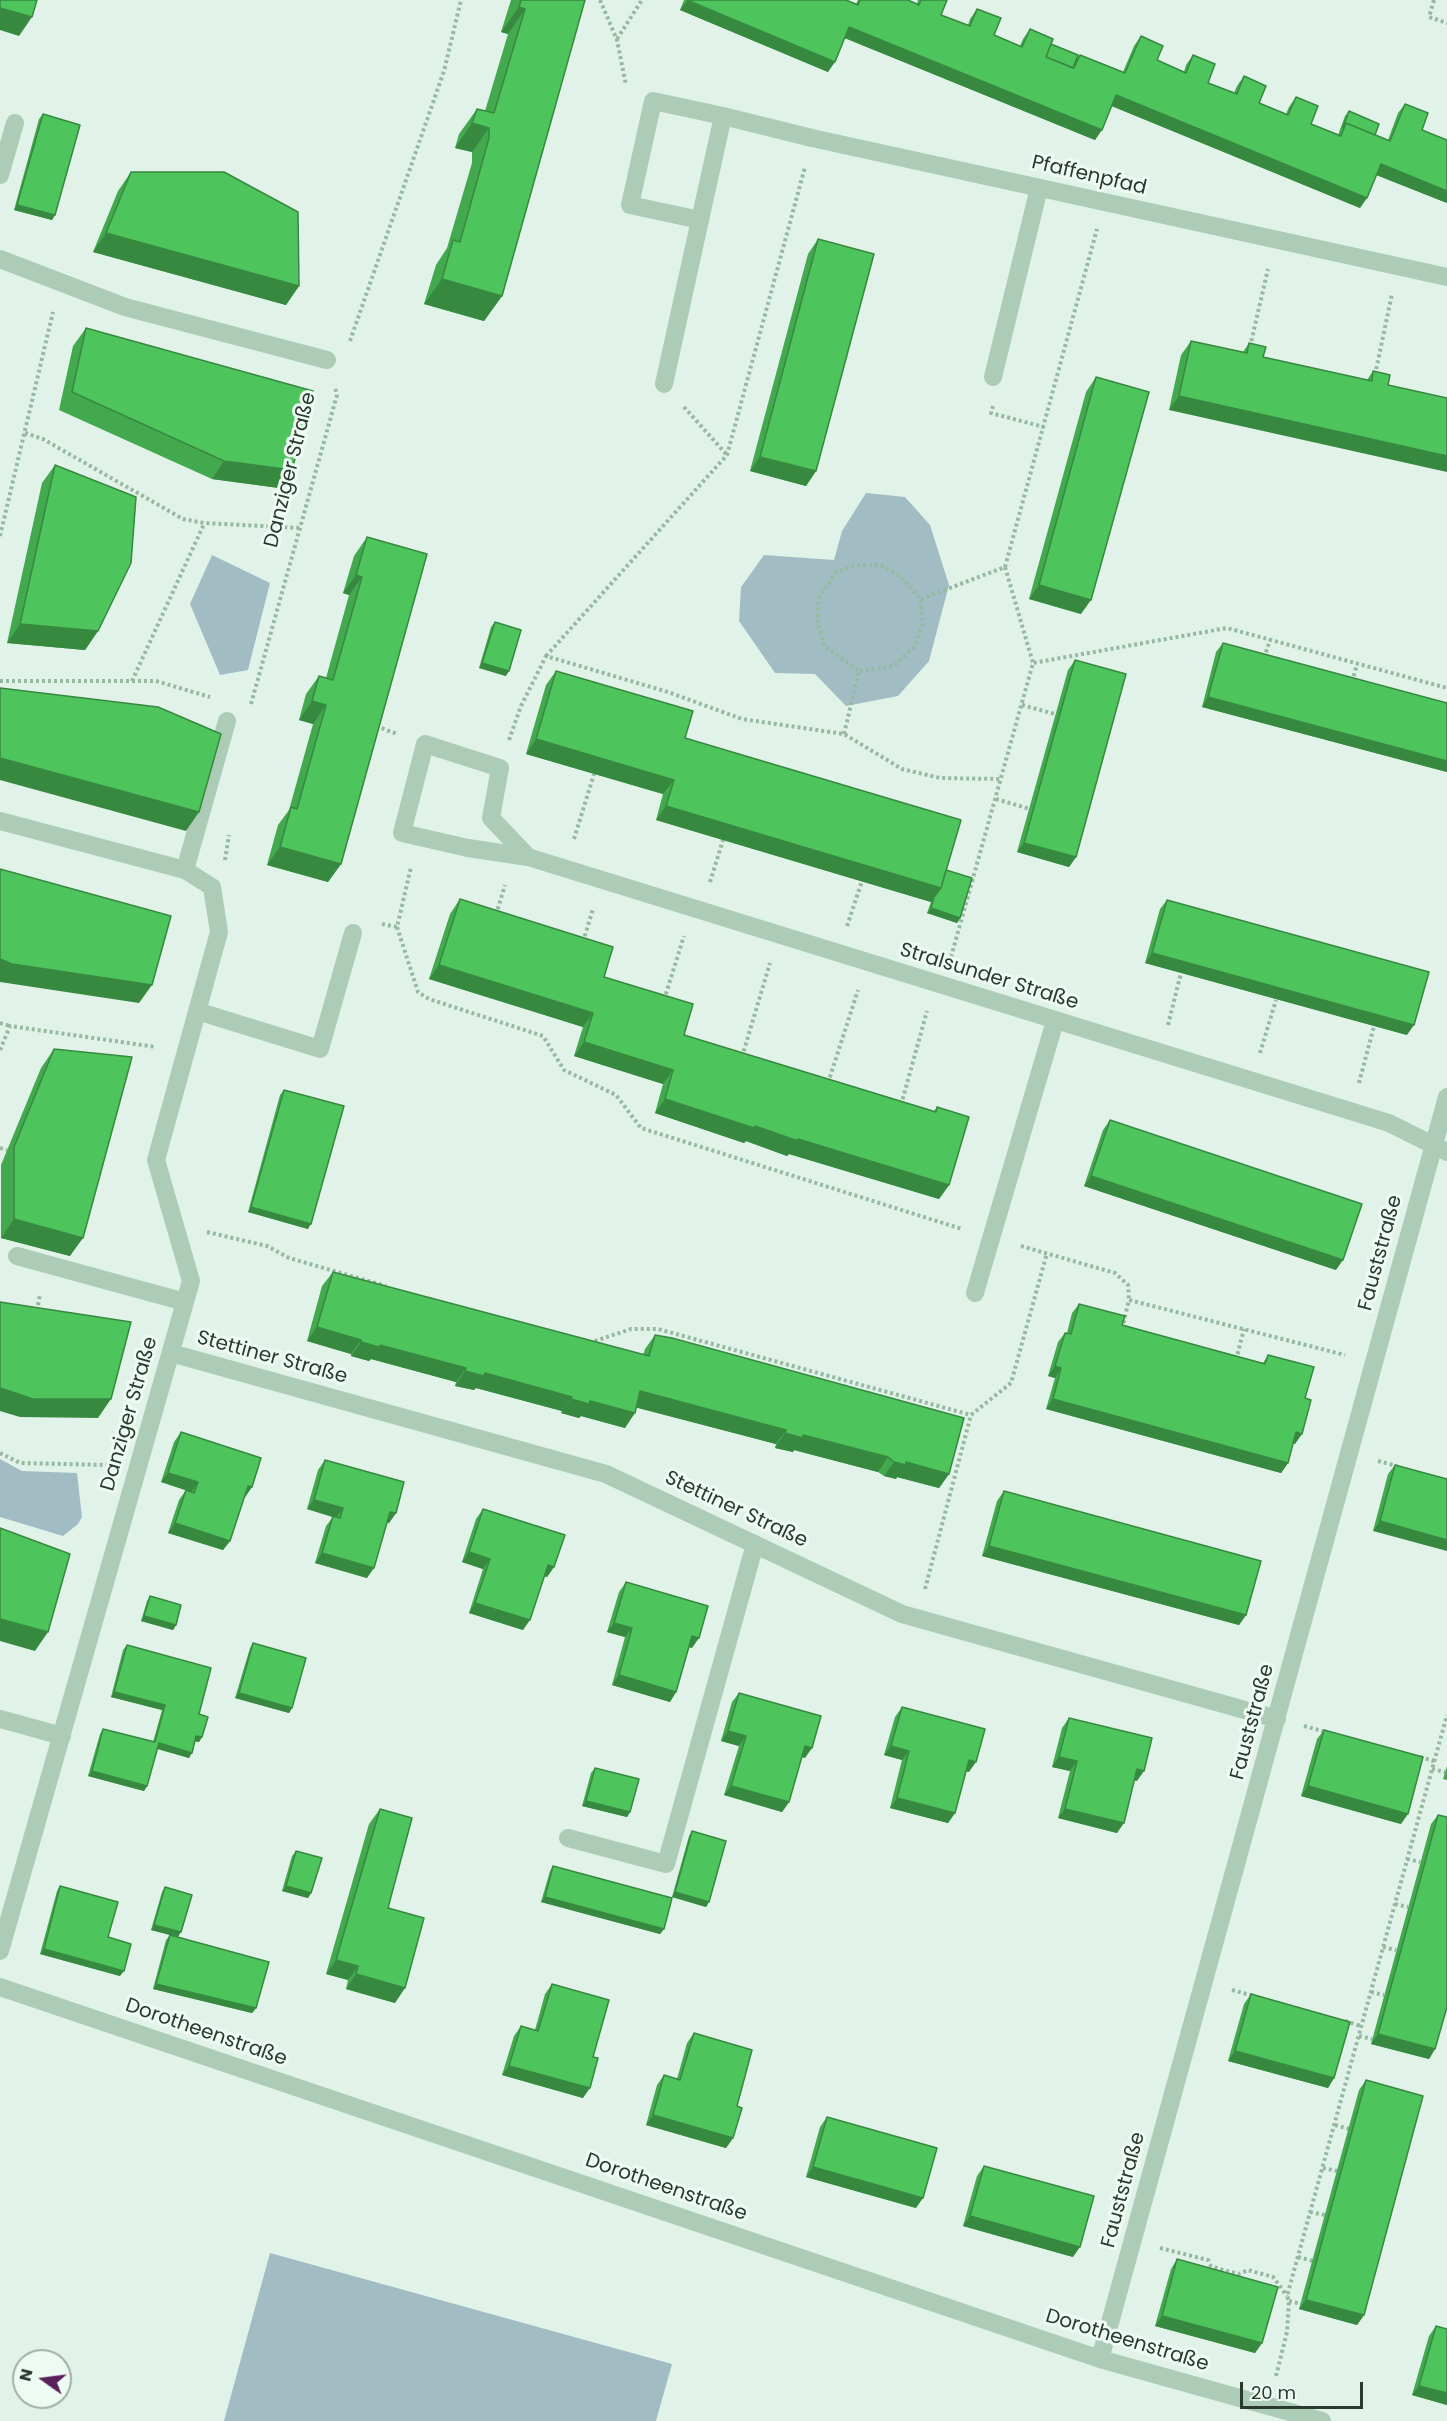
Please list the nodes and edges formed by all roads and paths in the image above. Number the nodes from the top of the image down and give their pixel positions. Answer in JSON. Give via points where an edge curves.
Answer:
{"nodes":[{"id":1,"x":461,"y":0,"type":"edge"},
{"id":2,"x":600,"y":0,"type":"edge"},
{"id":3,"x":642,"y":0,"type":"edge"},
{"id":4,"x":1434,"y":0,"type":"edge"},
{"id":5,"x":1447,"y":23,"type":"edge"},
{"id":6,"x":617,"y":40,"type":"junction"},
{"id":7,"x":627,"y":89,"type":"dead end"},
{"id":8,"x":723,"y":116,"type":"junction"},
{"id":9,"x":15,"y":123,"type":"dead end"},
{"id":10,"x":812,"y":138,"type":"junction"},
{"id":11,"x":0,"y":175,"type":"edge"},
{"id":12,"x":1039,"y":188,"type":"junction"},
{"id":13,"x":1104,"y":203,"type":"junction"},
{"id":14,"x":700,"y":220,"type":"junction"},
{"id":15,"x":1274,"y":240,"type":"junction"},
{"id":16,"x":0,"y":259,"type":"edge"},
{"id":17,"x":1397,"y":266,"type":"junction"},
{"id":18,"x":1447,"y":277,"type":"edge"},
{"id":19,"x":60,"y":282,"type":"junction"},
{"id":20,"x":1250,"y":348,"type":"edge"},
{"id":21,"x":327,"y":360,"type":"junction"},
{"id":22,"x":1374,"y":376,"type":"edge"},
{"id":23,"x":993,"y":377,"type":"joint"},
{"id":24,"x":664,"y":384,"type":"joint"},
{"id":25,"x":1044,"y":427,"type":"junction"},
{"id":26,"x":25,"y":433,"type":"junction"},
{"id":27,"x":727,"y":455,"type":"junction"},
{"id":28,"x":204,"y":523,"type":"junction"},
{"id":29,"x":300,"y":528,"type":"junction"},
{"id":30,"x":0,"y":536,"type":"edge"},
{"id":31,"x":1005,"y":567,"type":"junction"},
{"id":32,"x":921,"y":598,"type":"junction"},
{"id":33,"x":1270,"y":640,"type":"junction"},
{"id":34,"x":546,"y":656,"type":"junction"},
{"id":35,"x":1033,"y":663,"type":"junction"},
{"id":36,"x":1357,"y":664,"type":"junction"},
{"id":37,"x":1262,"y":665,"type":"edge"},
{"id":38,"x":859,"y":671,"type":"junction"},
{"id":39,"x":0,"y":681,"type":"edge"},
{"id":40,"x":132,"y":681,"type":"junction"},
{"id":41,"x":1447,"y":688,"type":"edge"},
{"id":42,"x":1350,"y":689,"type":"edge"},
{"id":43,"x":218,"y":700,"type":"dead end"},
{"id":44,"x":1022,"y":705,"type":"junction"},
{"id":45,"x":249,"y":709,"type":"dead end"},
{"id":46,"x":1055,"y":714,"type":"dead end"},
{"id":47,"x":227,"y":721,"type":"dead end"},
{"id":48,"x":844,"y":734,"type":"junction"},
{"id":49,"x":500,"y":768,"type":"junction"},
{"id":50,"x":594,"y":774,"type":"edge"},
{"id":51,"x":1001,"y":778,"type":"junction"},
{"id":52,"x":996,"y":799,"type":"junction"},
{"id":53,"x":1030,"y":809,"type":"dead end"},
{"id":54,"x":0,"y":821,"type":"edge"},
{"id":55,"x":229,"y":833,"type":"dead end"},
{"id":56,"x":418,"y":837,"type":"junction"},
{"id":57,"x":723,"y":840,"type":"edge"},
{"id":58,"x":521,"y":856,"type":"junction"},
{"id":59,"x":565,"y":868,"type":"junction"},
{"id":60,"x":185,"y":870,"type":"junction"},
{"id":61,"x":601,"y":880,"type":"junction"},
{"id":62,"x":862,"y":881,"type":"edge"},
{"id":63,"x":212,"y":886,"type":"junction"},
{"id":64,"x":697,"y":910,"type":"junction"},
{"id":65,"x":496,"y":917,"type":"edge"},
{"id":66,"x":397,"y":927,"type":"junction"},
{"id":67,"x":353,"y":933,"type":"joint"},
{"id":68,"x":778,"y":935,"type":"junction"},
{"id":69,"x":583,"y":944,"type":"edge"},
{"id":70,"x":838,"y":954,"type":"junction"},
{"id":71,"x":867,"y":963,"type":"junction"},
{"id":72,"x":1181,"y":973,"type":"edge"},
{"id":73,"x":939,"y":985,"type":"junction"},
{"id":74,"x":1276,"y":1000,"type":"edge"},
{"id":75,"x":664,"y":1002,"type":"edge"},
{"id":76,"x":197,"y":1011,"type":"junction"},
{"id":77,"x":1055,"y":1021,"type":"junction"},
{"id":78,"x":0,"y":1023,"type":"edge"},
{"id":79,"x":10,"y":1026,"type":"junction"},
{"id":80,"x":1374,"y":1026,"type":"edge"},
{"id":81,"x":0,"y":1050,"type":"edge"},
{"id":82,"x":186,"y":1052,"type":"junction"},
{"id":83,"x":1160,"y":1053,"type":"junction"},
{"id":84,"x":741,"y":1058,"type":"edge"},
{"id":85,"x":1252,"y":1081,"type":"junction"},
{"id":86,"x":827,"y":1084,"type":"edge"},
{"id":87,"x":1447,"y":1097,"type":"edge"},
{"id":88,"x":900,"y":1106,"type":"edge"},
{"id":89,"x":1352,"y":1112,"type":"junction"},
{"id":90,"x":0,"y":1148,"type":"edge"},
{"id":91,"x":1440,"y":1149,"type":"edge"},
{"id":92,"x":7,"y":1150,"type":"dead end"},
{"id":93,"x":175,"y":1224,"type":"junction"},
{"id":94,"x":991,"y":1238,"type":"junction"},
{"id":95,"x":1047,"y":1253,"type":"junction"},
{"id":96,"x":17,"y":1256,"type":"edge"},
{"id":97,"x":392,"y":1288,"type":"edge"},
{"id":98,"x":975,"y":1293,"type":"dead end"},
{"id":99,"x":40,"y":1294,"type":"dead end"},
{"id":100,"x":1129,"y":1300,"type":"junction"},
{"id":101,"x":185,"y":1302,"type":"junction"},
{"id":102,"x":36,"y":1316,"type":"edge"},
{"id":103,"x":1244,"y":1329,"type":"junction"},
{"id":104,"x":1120,"y":1336,"type":"edge"},
{"id":105,"x":587,"y":1343,"type":"edge"},
{"id":106,"x":171,"y":1353,"type":"junction"},
{"id":107,"x":1375,"y":1363,"type":"junction"},
{"id":108,"x":1235,"y":1367,"type":"edge"},
{"id":109,"x":971,"y":1415,"type":"junction"},
{"id":110,"x":0,"y":1453,"type":"edge"},
{"id":111,"x":1350,"y":1453,"type":"junction"},
{"id":112,"x":1407,"y":1469,"type":"edge"},
{"id":113,"x":137,"y":1471,"type":"junction"},
{"id":114,"x":755,"y":1544,"type":"junction"},
{"id":115,"x":917,"y":1618,"type":"junction"},
{"id":116,"x":1447,"y":1715,"type":"edge"},
{"id":117,"x":0,"y":1719,"type":"edge"},
{"id":118,"x":1277,"y":1719,"type":"junction"},
{"id":119,"x":1445,"y":1726,"type":"edge"},
{"id":120,"x":1335,"y":1734,"type":"edge"},
{"id":121,"x":62,"y":1736,"type":"junction"},
{"id":122,"x":1412,"y":1755,"type":"edge"},
{"id":123,"x":1434,"y":1761,"type":"junction"},
{"id":124,"x":1432,"y":1769,"type":"junction"},
{"id":125,"x":1445,"y":1772,"type":"dead end"},
{"id":126,"x":568,"y":1838,"type":"dead end"},
{"id":127,"x":1407,"y":1859,"type":"junction"},
{"id":128,"x":1420,"y":1862,"type":"dead end"},
{"id":129,"x":1395,"y":1904,"type":"junction"},
{"id":130,"x":1408,"y":1907,"type":"dead end"},
{"id":131,"x":1383,"y":1947,"type":"junction"},
{"id":132,"x":1396,"y":1950,"type":"dead end"},
{"id":133,"x":0,"y":1952,"type":"edge"},
{"id":134,"x":1205,"y":1982,"type":"junction"},
{"id":135,"x":0,"y":1987,"type":"edge"},
{"id":136,"x":1371,"y":1992,"type":"junction"},
{"id":137,"x":1384,"y":1995,"type":"dead end"},
{"id":138,"x":1262,"y":1998,"type":"edge"},
{"id":139,"x":1340,"y":2020,"type":"edge"},
{"id":140,"x":1361,"y":2026,"type":"junction"},
{"id":141,"x":1359,"y":2036,"type":"junction"},
{"id":142,"x":1372,"y":2039,"type":"dead end"},
{"id":143,"x":1335,"y":2125,"type":"junction"},
{"id":144,"x":1348,"y":2129,"type":"dead end"},
{"id":145,"x":1323,"y":2168,"type":"junction"},
{"id":146,"x":1337,"y":2171,"type":"dead end"},
{"id":147,"x":1310,"y":2212,"type":"junction"},
{"id":148,"x":1325,"y":2216,"type":"dead end"},
{"id":149,"x":1133,"y":2241,"type":"junction"},
{"id":150,"x":1298,"y":2257,"type":"junction"},
{"id":151,"x":1313,"y":2261,"type":"dead end"},
{"id":152,"x":1223,"y":2270,"type":"junction"},
{"id":153,"x":1222,"y":2276,"type":"edge"},
{"id":154,"x":1288,"y":2299,"type":"junction"},
{"id":155,"x":1301,"y":2304,"type":"dead end"},
{"id":156,"x":1100,"y":2359,"type":"junction"},
{"id":157,"x":1268,"y":2406,"type":"junction"},
{"id":158,"x":1320,"y":2421,"type":"edge"}],
"edges":[{"from":1,"to":21,"type":"path","via":[[444,71],[352,339]]},
{"from":2,"to":6,"type":"path"},
{"from":3,"to":6,"type":"path"},
{"from":4,"to":5,"type":"path","via":[[1429,17]]},
{"from":6,"to":7,"type":"path"},
{"from":8,"to":10,"type":"street","name":"Pfaffenpfad"},
{"from":8,"to":14,"type":"street"},
{"from":8,"to":14,"type":"street","name":"Pfaffenpfad","via":[[652,101],[630,205]]},
{"from":9,"to":11,"type":"street"},
{"from":10,"to":12,"type":"street","name":"Pfaffenpfad"},
{"from":10,"to":27,"type":"path"},
{"from":12,"to":13,"type":"street","name":"Pfaffenpfad"},
{"from":12,"to":23,"type":"street"},
{"from":13,"to":15,"type":"street","name":"Pfaffenpfad"},
{"from":13,"to":25,"type":"path"},
{"from":14,"to":24,"type":"street"},
{"from":15,"to":17,"type":"street","name":"Pfaffenpfad"},
{"from":15,"to":20,"type":"path"},
{"from":16,"to":19,"type":"street"},
{"from":17,"to":18,"type":"street","name":"Pfaffenpfad"},
{"from":17,"to":22,"type":"path"},
{"from":19,"to":21,"type":"street","via":[[125,307]]},
{"from":19,"to":26,"type":"path"},
{"from":21,"to":29,"type":"path","name":"Danziger Straße","via":[[337,395]]},
{"from":23,"to":25,"type":"path","via":[[998,386],[991,413]]},
{"from":24,"to":27,"type":"path"},
{"from":25,"to":31,"type":"path"},
{"from":26,"to":28,"type":"path","via":[[43,439],[183,519]]},
{"from":26,"to":30,"type":"path"},
{"from":27,"to":34,"type":"path"},
{"from":28,"to":29,"type":"path"},
{"from":28,"to":40,"type":"path"},
{"from":29,"to":45,"type":"path","name":"Danziger Straße"},
{"from":31,"to":32,"type":"path"},
{"from":31,"to":35,"type":"path"},
{"from":32,"to":38,"type":"path","via":[[922,626],[914,647],[894,666]]},
{"from":32,"to":38,"type":"path","via":[[901,577],[881,565],[856,565],[836,572],[819,598],[817,619],[824,646]]},
{"from":33,"to":35,"type":"path","via":[[1227,628]]},
{"from":33,"to":36,"type":"path"},
{"from":33,"to":37,"type":"path"},
{"from":34,"to":48,"type":"path","via":[[668,692],[742,719]]},
{"from":34,"to":49,"type":"path","via":[[521,706]]},
{"from":35,"to":44,"type":"path"},
{"from":36,"to":41,"type":"path"},
{"from":36,"to":42,"type":"path"},
{"from":38,"to":48,"type":"path"},
{"from":39,"to":40,"type":"path"},
{"from":40,"to":43,"type":"path","via":[[156,681]]},
{"from":44,"to":46,"type":"path"},
{"from":44,"to":51,"type":"path"},
{"from":47,"to":60,"type":"street"},
{"from":48,"to":51,"type":"path","via":[[902,769],[940,778]]},
{"from":49,"to":56,"type":"street","via":[[425,744],[402,833]]},
{"from":49,"to":58,"type":"street","name":"Stralsunder Straße","via":[[491,818]]},
{"from":50,"to":59,"type":"path"},
{"from":51,"to":52,"type":"path"},
{"from":52,"to":53,"type":"path"},
{"from":52,"to":73,"type":"path"},
{"from":54,"to":60,"type":"street"},
{"from":55,"to":63,"type":"path","via":[[227,854]]},
{"from":56,"to":58,"type":"street","name":"Stralsunder Straße"},
{"from":56,"to":66,"type":"path"},
{"from":57,"to":64,"type":"path"},
{"from":58,"to":59,"type":"street","name":"Stralsunder Straße"},
{"from":58,"to":65,"type":"path"},
{"from":59,"to":61,"type":"street","name":"Stralsunder Straße"},
{"from":60,"to":63,"type":"street"},
{"from":61,"to":64,"type":"street","name":"Stralsunder Straße"},
{"from":61,"to":69,"type":"path"},
{"from":62,"to":70,"type":"path"},
{"from":63,"to":76,"type":"street","name":"Danziger Straße","via":[[219,932]]},
{"from":64,"to":68,"type":"street","name":"Stralsunder Straße"},
{"from":64,"to":75,"type":"path"},
{"from":66,"to":67,"type":"path","via":[[370,921]]},
{"from":66,"to":94,"type":"path","via":[[418,992],[543,1036],[564,1070],[616,1095],[641,1128]]},
{"from":67,"to":76,"type":"street","via":[[320,1049]]},
{"from":68,"to":70,"type":"street","name":"Stralsunder Straße"},
{"from":68,"to":84,"type":"path"},
{"from":70,"to":71,"type":"street","name":"Stralsunder Straße"},
{"from":71,"to":73,"type":"street","name":"Stralsunder Straße"},
{"from":71,"to":86,"type":"path"},
{"from":72,"to":83,"type":"path"},
{"from":73,"to":77,"type":"street","name":"Stralsunder Straße"},
{"from":73,"to":88,"type":"path"},
{"from":74,"to":85,"type":"path"},
{"from":76,"to":82,"type":"street","name":"Danziger Straße"},
{"from":77,"to":83,"type":"street","name":"Stralsunder Straße"},
{"from":77,"to":94,"type":"street"},
{"from":78,"to":79,"type":"path"},
{"from":79,"to":81,"type":"path"},
{"from":79,"to":82,"type":"path"},
{"from":80,"to":89,"type":"path"},
{"from":82,"to":93,"type":"street","name":"Danziger Straße","via":[[156,1160]]},
{"from":83,"to":85,"type":"street","name":"Stralsunder Straße"},
{"from":85,"to":89,"type":"street","name":"Stralsunder Straße"},
{"from":87,"to":91,"type":"street","name":"Fauststraße"},
{"from":89,"to":91,"type":"street","name":"Stralsunder Straße","via":[[1389,1123]]},
{"from":90,"to":92,"type":"path"},
{"from":91,"to":107,"type":"street","name":"Fauststraße"},
{"from":93,"to":97,"type":"path","via":[[267,1246],[288,1258]]},
{"from":93,"to":101,"type":"street","name":"Danziger Straße","via":[[191,1281]]},
{"from":94,"to":95,"type":"path"},
{"from":94,"to":98,"type":"street"},
{"from":95,"to":100,"type":"path","via":[[1115,1273],[1128,1285]]},
{"from":95,"to":109,"type":"path","via":[[1011,1383]]},
{"from":96,"to":101,"type":"street"},
{"from":99,"to":102,"type":"path"},
{"from":100,"to":103,"type":"path"},
{"from":100,"to":104,"type":"path"},
{"from":101,"to":106,"type":"street","name":"Danziger Straße"},
{"from":103,"to":107,"type":"path"},
{"from":103,"to":108,"type":"path"},
{"from":105,"to":109,"type":"path","via":[[632,1329],[658,1329]]},
{"from":106,"to":113,"type":"street","name":"Danziger Straße"},
{"from":106,"to":114,"type":"street","name":"Stettiner Straße","via":[[606,1474]]},
{"from":107,"to":111,"type":"street","name":"Fauststraße"},
{"from":109,"to":115,"type":"path"},
{"from":110,"to":113,"type":"path","via":[[21,1463],[106,1465]]},
{"from":111,"to":112,"type":"path"},
{"from":111,"to":118,"type":"street","name":"Fauststraße"},
{"from":113,"to":121,"type":"street","name":"Danziger Straße"},
{"from":114,"to":115,"type":"street","name":"Stettiner Straße"},
{"from":114,"to":126,"type":"street","via":[[666,1864]]},
{"from":115,"to":118,"type":"street","name":"Stettiner Straße"},
{"from":116,"to":119,"type":"path"},
{"from":117,"to":121,"type":"street"},
{"from":118,"to":120,"type":"path"},
{"from":118,"to":134,"type":"street","name":"Fauststraße"},
{"from":119,"to":123,"type":"path"},
{"from":121,"to":133,"type":"street","name":"Danziger Straße"},
{"from":122,"to":123,"type":"path"},
{"from":123,"to":124,"type":"path"},
{"from":124,"to":125,"type":"path"},
{"from":124,"to":127,"type":"path"},
{"from":127,"to":128,"type":"path"},
{"from":127,"to":129,"type":"path"},
{"from":129,"to":130,"type":"path"},
{"from":129,"to":131,"type":"path"},
{"from":131,"to":132,"type":"path"},
{"from":131,"to":136,"type":"path"},
{"from":134,"to":138,"type":"path"},
{"from":134,"to":149,"type":"street","name":"Fauststraße"},
{"from":135,"to":156,"type":"street","name":"Dorotheenstraße"},
{"from":136,"to":137,"type":"path"},
{"from":136,"to":140,"type":"path"},
{"from":139,"to":140,"type":"path"},
{"from":140,"to":141,"type":"path"},
{"from":141,"to":142,"type":"path"},
{"from":141,"to":143,"type":"path"},
{"from":143,"to":144,"type":"path"},
{"from":143,"to":145,"type":"path"},
{"from":145,"to":146,"type":"path"},
{"from":145,"to":147,"type":"path"},
{"from":147,"to":148,"type":"path"},
{"from":147,"to":150,"type":"path"},
{"from":149,"to":152,"type":"path","via":[[1208,2260],[1211,2266]]},
{"from":149,"to":156,"type":"street","name":"Fauststraße"},
{"from":150,"to":151,"type":"path"},
{"from":150,"to":154,"type":"path"},
{"from":152,"to":153,"type":"path"},
{"from":152,"to":154,"type":"path","via":[[1239,2274],[1248,2270],[1273,2277]]},
{"from":154,"to":155,"type":"path"},
{"from":154,"to":157,"type":"path","via":[[1287,2332]]},
{"from":156,"to":157,"type":"street","name":"Dorotheenstraße"},
{"from":157,"to":158,"type":"street","name":"Dorotheenstraße"}]}
